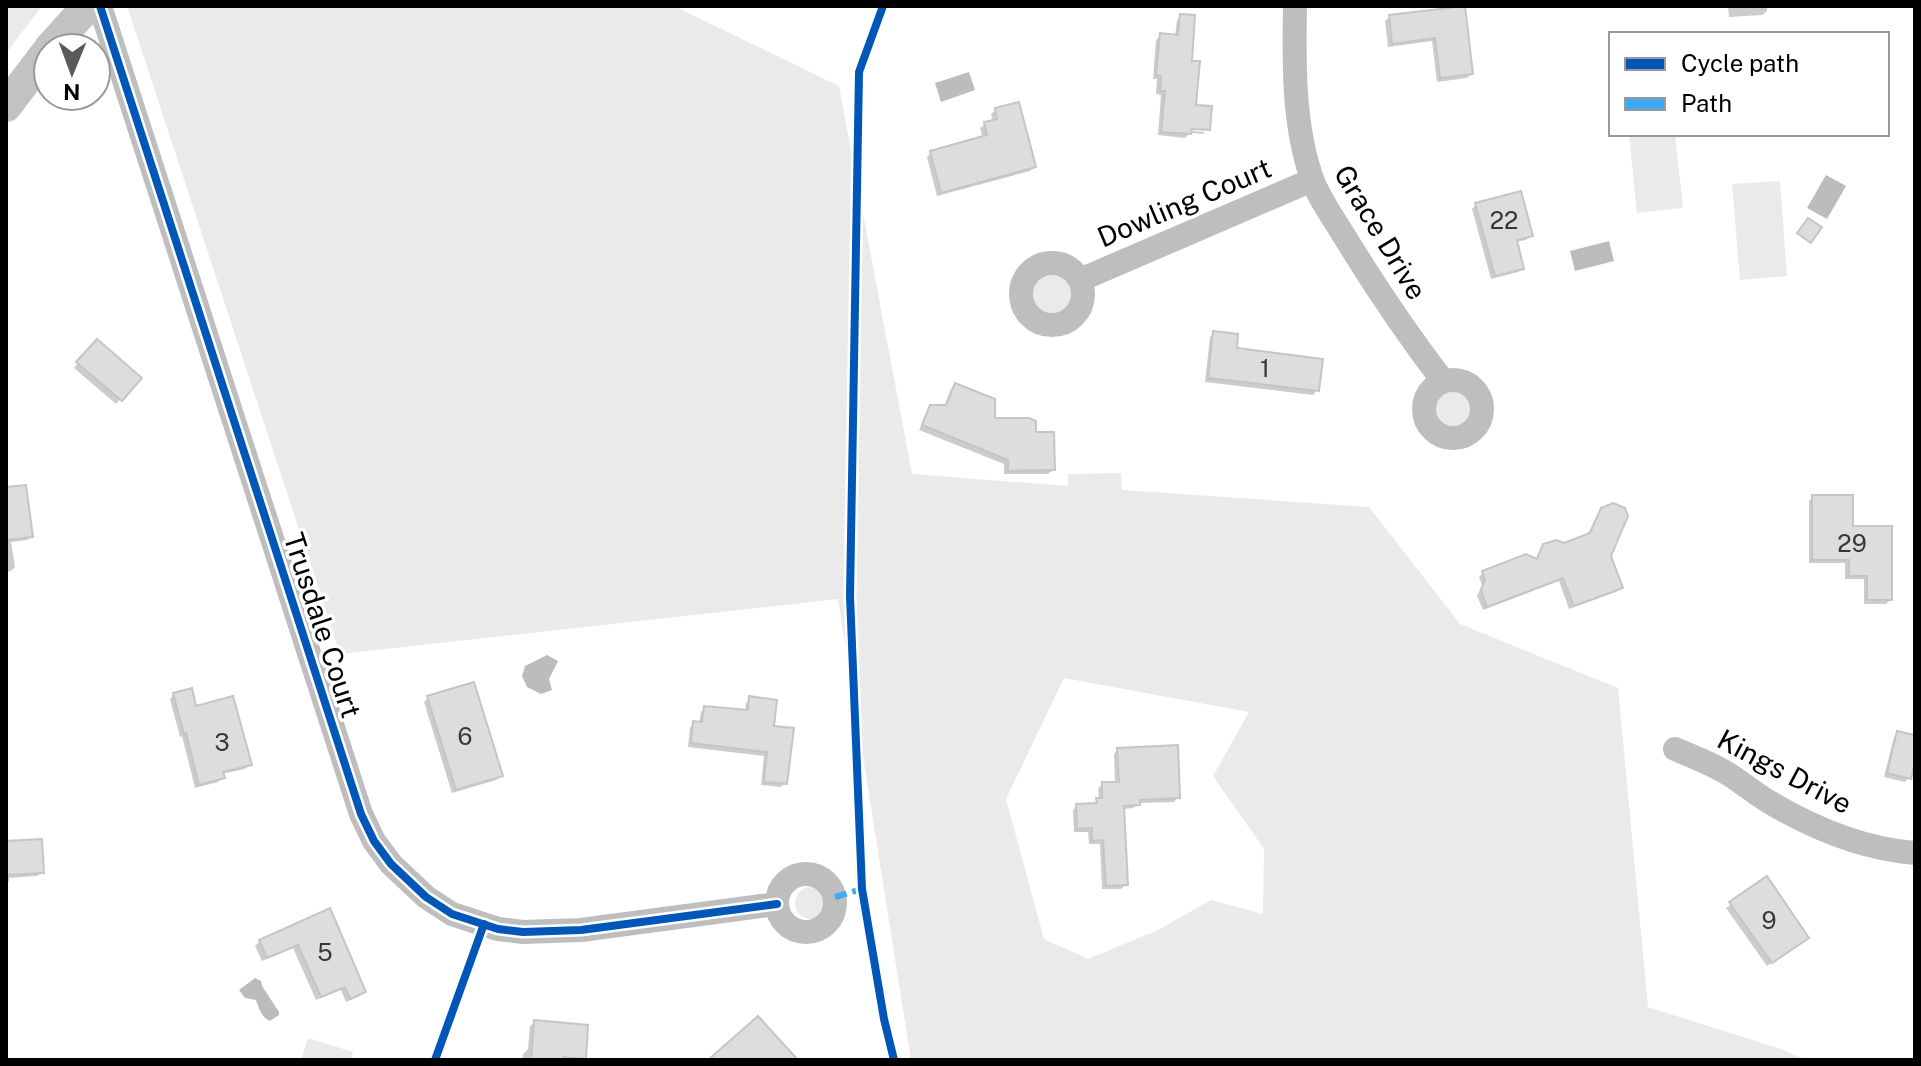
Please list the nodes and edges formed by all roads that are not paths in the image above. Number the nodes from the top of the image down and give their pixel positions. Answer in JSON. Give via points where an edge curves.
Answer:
{"nodes":[{"id":1,"x":88,"y":6,"type":"edge"},
{"id":2,"x":100,"y":6,"type":"edge"},
{"id":3,"x":1295,"y":6,"type":"edge"},
{"id":4,"x":65,"y":32,"type":"edge"},
{"id":5,"x":32,"y":72,"type":"edge"},
{"id":6,"x":6,"y":106,"type":"edge"},
{"id":7,"x":1312,"y":180,"type":"junction"},
{"id":8,"x":1080,"y":280,"type":"dead end"},
{"id":9,"x":1443,"y":381,"type":"dead end"},
{"id":10,"x":1675,"y":749,"type":"dead end"},
{"id":11,"x":1915,"y":853,"type":"edge"},
{"id":12,"x":777,"y":904,"type":"dead end"}],
"edges":[{"from":1,"to":4,"type":"street"},
{"from":2,"to":12,"type":"street","name":"Trusdale Court","via":[[361,814],[391,864],[452,914],[523,932],[581,930]]},
{"from":3,"to":7,"type":"street","name":"Grace Drive","via":[[1298,114]]},
{"from":5,"to":6,"type":"street"},
{"from":7,"to":8,"type":"street","name":"Dowling Court"},
{"from":7,"to":9,"type":"street","name":"Grace Drive","via":[[1369,276]]},
{"from":10,"to":11,"type":"street","name":"Kings Drive","via":[[1704,760],[1810,825]]}]}
